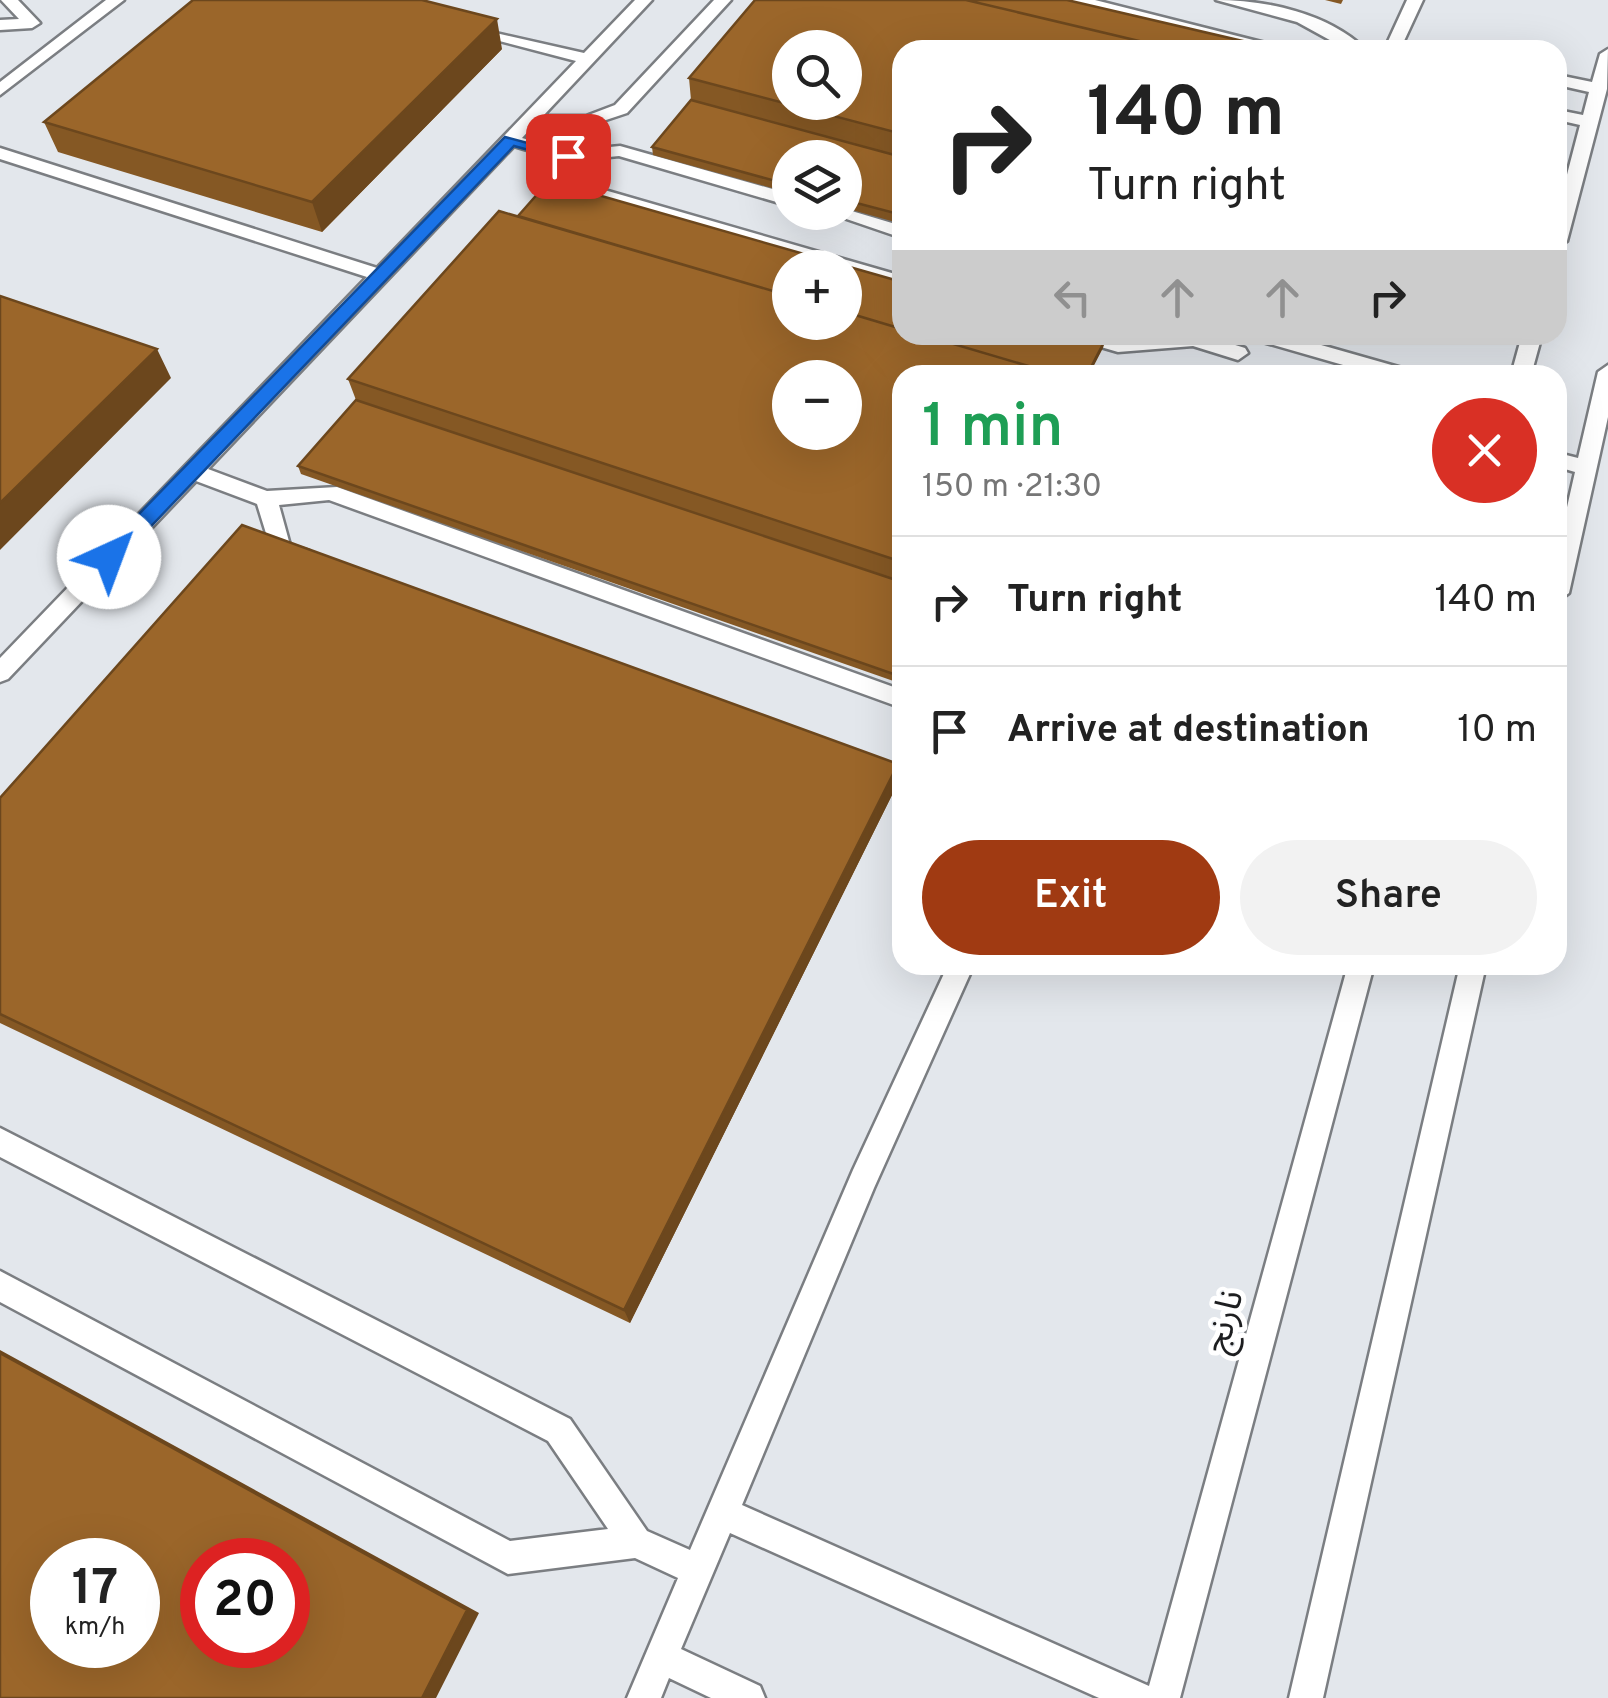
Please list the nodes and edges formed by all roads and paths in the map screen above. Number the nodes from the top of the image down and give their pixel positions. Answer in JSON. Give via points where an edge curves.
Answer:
{"nodes":[{"id":1,"x":8,"y":0,"type":"edge"},
{"id":2,"x":116,"y":0,"type":"edge"},
{"id":3,"x":644,"y":0,"type":"edge"},
{"id":4,"x":723,"y":0,"type":"edge"},
{"id":5,"x":1075,"y":0,"type":"edge"},
{"id":6,"x":1224,"y":0,"type":"edge"},
{"id":7,"x":1415,"y":0,"type":"edge"},
{"id":8,"x":32,"y":24,"type":"junction"},
{"id":9,"x":453,"y":24,"type":"edge"},
{"id":10,"x":0,"y":26,"type":"edge"},
{"id":11,"x":71,"y":34,"type":"junction"},
{"id":12,"x":1243,"y":40,"type":"edge"},
{"id":13,"x":1343,"y":40,"type":"edge"},
{"id":14,"x":1396,"y":40,"type":"edge"},
{"id":15,"x":1608,"y":54,"type":"edge"},
{"id":16,"x":587,"y":59,"type":"junction"},
{"id":17,"x":1567,"y":82,"type":"edge"},
{"id":18,"x":1598,"y":89,"type":"junction"},
{"id":19,"x":0,"y":90,"type":"edge"},
{"id":20,"x":1567,"y":116,"type":"edge"},
{"id":21,"x":529,"y":121,"type":"junction"},
{"id":22,"x":1590,"y":122,"type":"junction"},
{"id":23,"x":510,"y":140,"type":"junction"},
{"id":24,"x":0,"y":153,"type":"edge"},
{"id":25,"x":568,"y":156,"type":"junction"},
{"id":26,"x":772,"y":195,"type":"edge"},
{"id":27,"x":1567,"y":208,"type":"edge"},
{"id":28,"x":862,"y":220,"type":"edge"},
{"id":29,"x":892,"y":229,"type":"edge"},
{"id":30,"x":377,"y":274,"type":"junction"},
{"id":31,"x":892,"y":279,"type":"edge"},
{"id":32,"x":1297,"y":345,"type":"edge"},
{"id":33,"x":1367,"y":365,"type":"edge"},
{"id":34,"x":1608,"y":372,"type":"edge"},
{"id":35,"x":1567,"y":463,"type":"edge"},
{"id":36,"x":1586,"y":468,"type":"junction"},
{"id":37,"x":191,"y":471,"type":"junction"},
{"id":38,"x":266,"y":499,"type":"junction"},
{"id":39,"x":1567,"y":553,"type":"edge"},
{"id":40,"x":317,"y":563,"type":"edge"},
{"id":41,"x":0,"y":672,"type":"edge"},
{"id":42,"x":892,"y":695,"type":"edge"},
{"id":43,"x":848,"y":761,"type":"edge"},
{"id":44,"x":892,"y":777,"type":"edge"},
{"id":45,"x":955,"y":975,"type":"edge"},
{"id":46,"x":1358,"y":975,"type":"edge"},
{"id":47,"x":1462,"y":975,"type":"edge"},
{"id":48,"x":0,"y":1142,"type":"edge"},
{"id":49,"x":0,"y":1286,"type":"edge"},
{"id":50,"x":722,"y":1513,"type":"junction"},
{"id":51,"x":636,"y":1542,"type":"junction"},
{"id":52,"x":698,"y":1570,"type":"junction"},
{"id":53,"x":661,"y":1657,"type":"junction"},
{"id":54,"x":644,"y":1698,"type":"edge"},
{"id":55,"x":748,"y":1698,"type":"edge"},
{"id":56,"x":1138,"y":1698,"type":"edge"},
{"id":57,"x":1163,"y":1698,"type":"edge"},
{"id":58,"x":1306,"y":1698,"type":"edge"}],
"edges":[{"from":1,"to":8,"type":"lane"},
{"from":2,"to":11,"type":"lane"},
{"from":3,"to":16,"type":"lane"},
{"from":4,"to":21,"type":"lane","via":[[621,109],[588,121]]},
{"from":5,"to":12,"type":"lane"},
{"from":6,"to":13,"type":"lane","via":[[1302,18]]},
{"from":7,"to":14,"type":"lane"},
{"from":8,"to":10,"type":"lane"},
{"from":8,"to":11,"type":"lane"},
{"from":9,"to":16,"type":"lane"},
{"from":11,"to":19,"type":"lane"},
{"from":15,"to":18,"type":"lane"},
{"from":16,"to":21,"type":"lane"},
{"from":17,"to":18,"type":"lane"},
{"from":18,"to":22,"type":"lane"},
{"from":20,"to":22,"type":"lane"},
{"from":21,"to":23,"type":"lane"},
{"from":22,"to":27,"type":"lane"},
{"from":23,"to":25,"type":"lane"},
{"from":23,"to":30,"type":"lane"},
{"from":24,"to":30,"type":"lane"},
{"from":25,"to":26,"type":"lane","via":[[620,151]]},
{"from":25,"to":31,"type":"lane","via":[[587,191]]},
{"from":28,"to":29,"type":"lane"},
{"from":30,"to":37,"type":"lane"},
{"from":32,"to":33,"type":"lane"},
{"from":34,"to":36,"type":"lane"},
{"from":35,"to":36,"type":"lane"},
{"from":36,"to":39,"type":"lane"},
{"from":37,"to":38,"type":"lane"},
{"from":37,"to":41,"type":"lane"},
{"from":38,"to":40,"type":"lane","via":[[281,550]]},
{"from":38,"to":42,"type":"lane","via":[[330,492]]},
{"from":43,"to":44,"type":"lane"},
{"from":45,"to":50,"type":"lane"},
{"from":46,"to":57,"type":"lane","name":"نارنج"},
{"from":47,"to":58,"type":"lane"},
{"from":48,"to":51,"type":"lane","via":[[559,1430]]},
{"from":49,"to":51,"type":"lane","via":[[508,1558]]},
{"from":50,"to":52,"type":"lane"},
{"from":50,"to":56,"type":"lane"},
{"from":51,"to":52,"type":"lane"},
{"from":52,"to":53,"type":"lane"},
{"from":53,"to":54,"type":"lane"},
{"from":53,"to":55,"type":"lane"}]}
